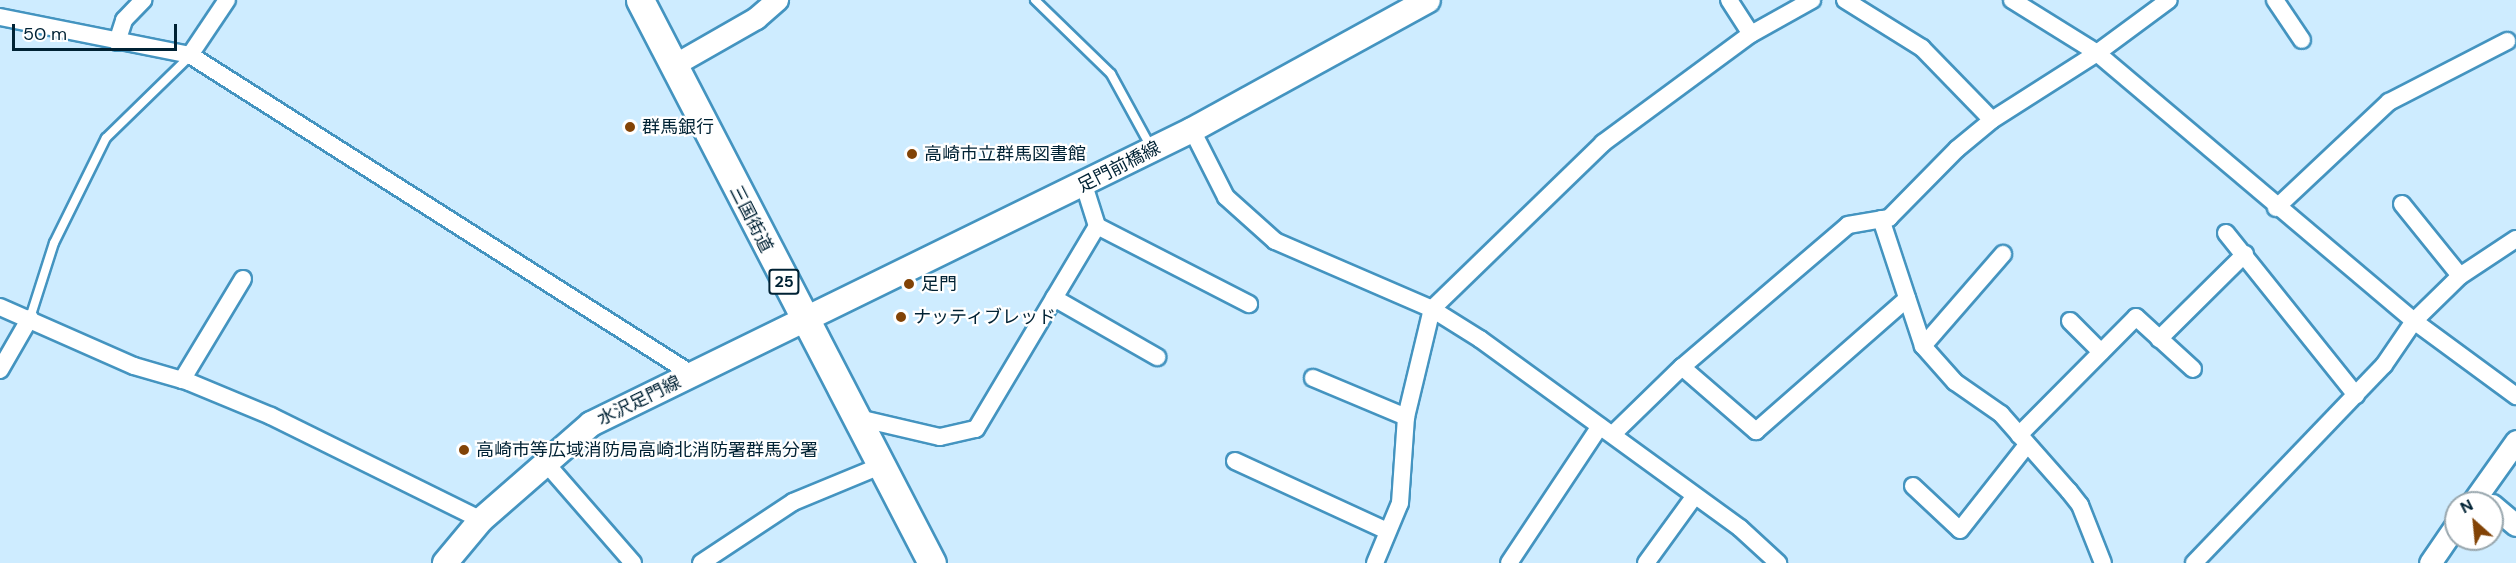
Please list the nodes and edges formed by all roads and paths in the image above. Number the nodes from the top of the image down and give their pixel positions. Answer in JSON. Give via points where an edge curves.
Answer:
{"nodes":[{"id":1,"x":142,"y":0,"type":"edge"},
{"id":2,"x":227,"y":0,"type":"edge"},
{"id":3,"x":640,"y":0,"type":"edge"},
{"id":4,"x":777,"y":0,"type":"edge"},
{"id":5,"x":1035,"y":0,"type":"edge"},
{"id":6,"x":1428,"y":0,"type":"edge"},
{"id":7,"x":1729,"y":0,"type":"edge"},
{"id":8,"x":1808,"y":0,"type":"edge"},
{"id":9,"x":1845,"y":0,"type":"edge"},
{"id":10,"x":2012,"y":0,"type":"edge"},
{"id":11,"x":2169,"y":0,"type":"edge"},
{"id":12,"x":2275,"y":0,"type":"edge"},
{"id":13,"x":0,"y":17,"type":"edge"},
{"id":14,"x":1750,"y":34,"type":"junction"},
{"id":15,"x":2302,"y":40,"type":"dead end"},
{"id":16,"x":2507,"y":41,"type":"dead end"},
{"id":17,"x":117,"y":42,"type":"junction"},
{"id":18,"x":2097,"y":53,"type":"junction"},
{"id":19,"x":190,"y":56,"type":"junction"},
{"id":20,"x":672,"y":66,"type":"junction"},
{"id":21,"x":1992,"y":120,"type":"junction"},
{"id":22,"x":1192,"y":130,"type":"junction"},
{"id":23,"x":1152,"y":149,"type":"junction"},
{"id":24,"x":1084,"y":185,"type":"junction"},
{"id":25,"x":2402,"y":204,"type":"dead end"},
{"id":26,"x":2276,"y":208,"type":"junction"},
{"id":27,"x":1881,"y":219,"type":"junction"},
{"id":28,"x":1097,"y":226,"type":"junction"},
{"id":29,"x":2226,"y":233,"type":"dead end"},
{"id":30,"x":2516,"y":239,"type":"edge"},
{"id":31,"x":2003,"y":254,"type":"dead end"},
{"id":32,"x":2245,"y":254,"type":"junction"},
{"id":33,"x":2460,"y":276,"type":"junction"},
{"id":34,"x":243,"y":279,"type":"dead end"},
{"id":35,"x":1054,"y":298,"type":"junction"},
{"id":36,"x":1907,"y":298,"type":"junction"},
{"id":37,"x":1249,"y":304,"type":"dead end"},
{"id":38,"x":0,"y":307,"type":"edge"},
{"id":39,"x":1432,"y":309,"type":"junction"},
{"id":40,"x":30,"y":318,"type":"junction"},
{"id":41,"x":2070,"y":321,"type":"dead end"},
{"id":42,"x":2414,"y":321,"type":"junction"},
{"id":43,"x":805,"y":324,"type":"junction"},
{"id":44,"x":2159,"y":339,"type":"junction"},
{"id":45,"x":1923,"y":346,"type":"junction"},
{"id":46,"x":2101,"y":352,"type":"junction"},
{"id":47,"x":1157,"y":357,"type":"dead end"},
{"id":48,"x":1682,"y":367,"type":"junction"},
{"id":49,"x":2193,"y":369,"type":"dead end"},
{"id":50,"x":0,"y":370,"type":"edge"},
{"id":51,"x":693,"y":375,"type":"junction"},
{"id":52,"x":1313,"y":378,"type":"dead end"},
{"id":53,"x":182,"y":380,"type":"junction"},
{"id":54,"x":2356,"y":395,"type":"junction"},
{"id":55,"x":2516,"y":396,"type":"edge"},
{"id":56,"x":853,"y":417,"type":"junction"},
{"id":57,"x":1406,"y":417,"type":"junction"},
{"id":58,"x":1607,"y":430,"type":"junction"},
{"id":59,"x":2023,"y":440,"type":"junction"},
{"id":60,"x":2516,"y":441,"type":"edge"},
{"id":61,"x":1235,"y":461,"type":"dead end"},
{"id":62,"x":545,"y":462,"type":"junction"},
{"id":63,"x":880,"y":466,"type":"junction"},
{"id":64,"x":1913,"y":486,"type":"dead end"},
{"id":65,"x":2488,"y":491,"type":"edge"},
{"id":66,"x":1694,"y":497,"type":"junction"},
{"id":67,"x":481,"y":520,"type":"junction"},
{"id":68,"x":1387,"y":531,"type":"junction"},
{"id":69,"x":2444,"y":543,"type":"edge"},
{"id":70,"x":445,"y":563,"type":"edge"},
{"id":71,"x":633,"y":563,"type":"edge"},
{"id":72,"x":701,"y":563,"type":"edge"},
{"id":73,"x":932,"y":563,"type":"edge"},
{"id":74,"x":1375,"y":563,"type":"edge"},
{"id":75,"x":1509,"y":563,"type":"edge"},
{"id":76,"x":1647,"y":563,"type":"edge"},
{"id":77,"x":1778,"y":563,"type":"edge"},
{"id":78,"x":2103,"y":563,"type":"edge"},
{"id":79,"x":2194,"y":563,"type":"edge"},
{"id":80,"x":2430,"y":563,"type":"edge"}],
"edges":[{"from":1,"to":17,"type":"street","via":[[124,20]]},
{"from":2,"to":19,"type":"street"},
{"from":3,"to":20,"type":"main road","name":"三国街道","number":"25"},
{"from":4,"to":20,"type":"street","via":[[756,18]]},
{"from":5,"to":23,"type":"lane","via":[[1111,74]]},
{"from":6,"to":22,"type":"main road","name":"足門前橋線"},
{"from":7,"to":14,"type":"street"},
{"from":8,"to":14,"type":"street"},
{"from":9,"to":21,"type":"street","via":[[1923,48]]},
{"from":10,"to":18,"type":"street"},
{"from":11,"to":18,"type":"street"},
{"from":12,"to":15,"type":"street"},
{"from":13,"to":17,"type":"street"},
{"from":14,"to":39,"type":"street","via":[[1603,143]]},
{"from":16,"to":26,"type":"street","via":[[2389,102]]},
{"from":17,"to":19,"type":"street"},
{"from":18,"to":21,"type":"street"},
{"from":18,"to":26,"type":"street"},
{"from":19,"to":40,"type":"lane","via":[[106,138],[54,243]]},
{"from":19,"to":51,"type":"street"},
{"from":20,"to":43,"type":"main road","name":"三国街道","number":"25"},
{"from":21,"to":27,"type":"street","via":[[1889,218]]},
{"from":22,"to":23,"type":"main road","name":"足門前橋線"},
{"from":22,"to":39,"type":"street","via":[[1226,196],[1275,241]]},
{"from":23,"to":24,"type":"main road","name":"足門前橋線"},
{"from":24,"to":28,"type":"street"},
{"from":24,"to":43,"type":"main road","name":"足門前橋線"},
{"from":25,"to":33,"type":"street"},
{"from":26,"to":42,"type":"street"},
{"from":27,"to":36,"type":"street"},
{"from":27,"to":48,"type":"street","via":[[1848,225]]},
{"from":28,"to":35,"type":"street"},
{"from":28,"to":37,"type":"street"},
{"from":29,"to":32,"type":"street"},
{"from":30,"to":33,"type":"street"},
{"from":31,"to":45,"type":"street"},
{"from":32,"to":44,"type":"street"},
{"from":32,"to":54,"type":"street"},
{"from":33,"to":42,"type":"street"},
{"from":34,"to":53,"type":"street"},
{"from":35,"to":47,"type":"street"},
{"from":35,"to":56,"type":"street","via":[[976,429],[940,436]]},
{"from":36,"to":45,"type":"street"},
{"from":36,"to":48,"type":"street","via":[[1756,431]]},
{"from":38,"to":40,"type":"street"},
{"from":39,"to":57,"type":"street"},
{"from":39,"to":58,"type":"street"},
{"from":40,"to":50,"type":"street"},
{"from":40,"to":53,"type":"street","via":[[134,366]]},
{"from":41,"to":46,"type":"street"},
{"from":42,"to":54,"type":"street"},
{"from":42,"to":55,"type":"street"},
{"from":43,"to":51,"type":"main road","name":"水沢足門線"},
{"from":43,"to":56,"type":"main road","name":"三国街道","number":"25"},
{"from":44,"to":46,"type":"street","via":[[2136,317]]},
{"from":44,"to":49,"type":"street"},
{"from":45,"to":59,"type":"street","via":[[1955,381],[2001,414]]},
{"from":46,"to":59,"type":"street"},
{"from":48,"to":58,"type":"street"},
{"from":51,"to":62,"type":"main road","name":"水沢足門線","via":[[591,424]]},
{"from":52,"to":57,"type":"street"},
{"from":53,"to":67,"type":"street","via":[[271,416]]},
{"from":54,"to":79,"type":"street"},
{"from":56,"to":63,"type":"main road","name":"三国街道","number":"25"},
{"from":57,"to":68,"type":"street","via":[[1400,503]]},
{"from":58,"to":66,"type":"street"},
{"from":58,"to":75,"type":"street"},
{"from":59,"to":64,"type":"street","via":[[1960,530]]},
{"from":59,"to":78,"type":"street","via":[[2080,505]]},
{"from":60,"to":65,"type":"street"},
{"from":61,"to":68,"type":"street"},
{"from":62,"to":67,"type":"main road","name":"水沢足門線"},
{"from":62,"to":71,"type":"street"},
{"from":63,"to":72,"type":"street","via":[[793,502]]},
{"from":63,"to":73,"type":"main road","name":"三国街道","number":"25"},
{"from":66,"to":76,"type":"street"},
{"from":66,"to":77,"type":"street","via":[[1740,528]]},
{"from":67,"to":70,"type":"main road","name":"水沢足門線"},
{"from":68,"to":74,"type":"street"},
{"from":69,"to":80,"type":"street"}]}
